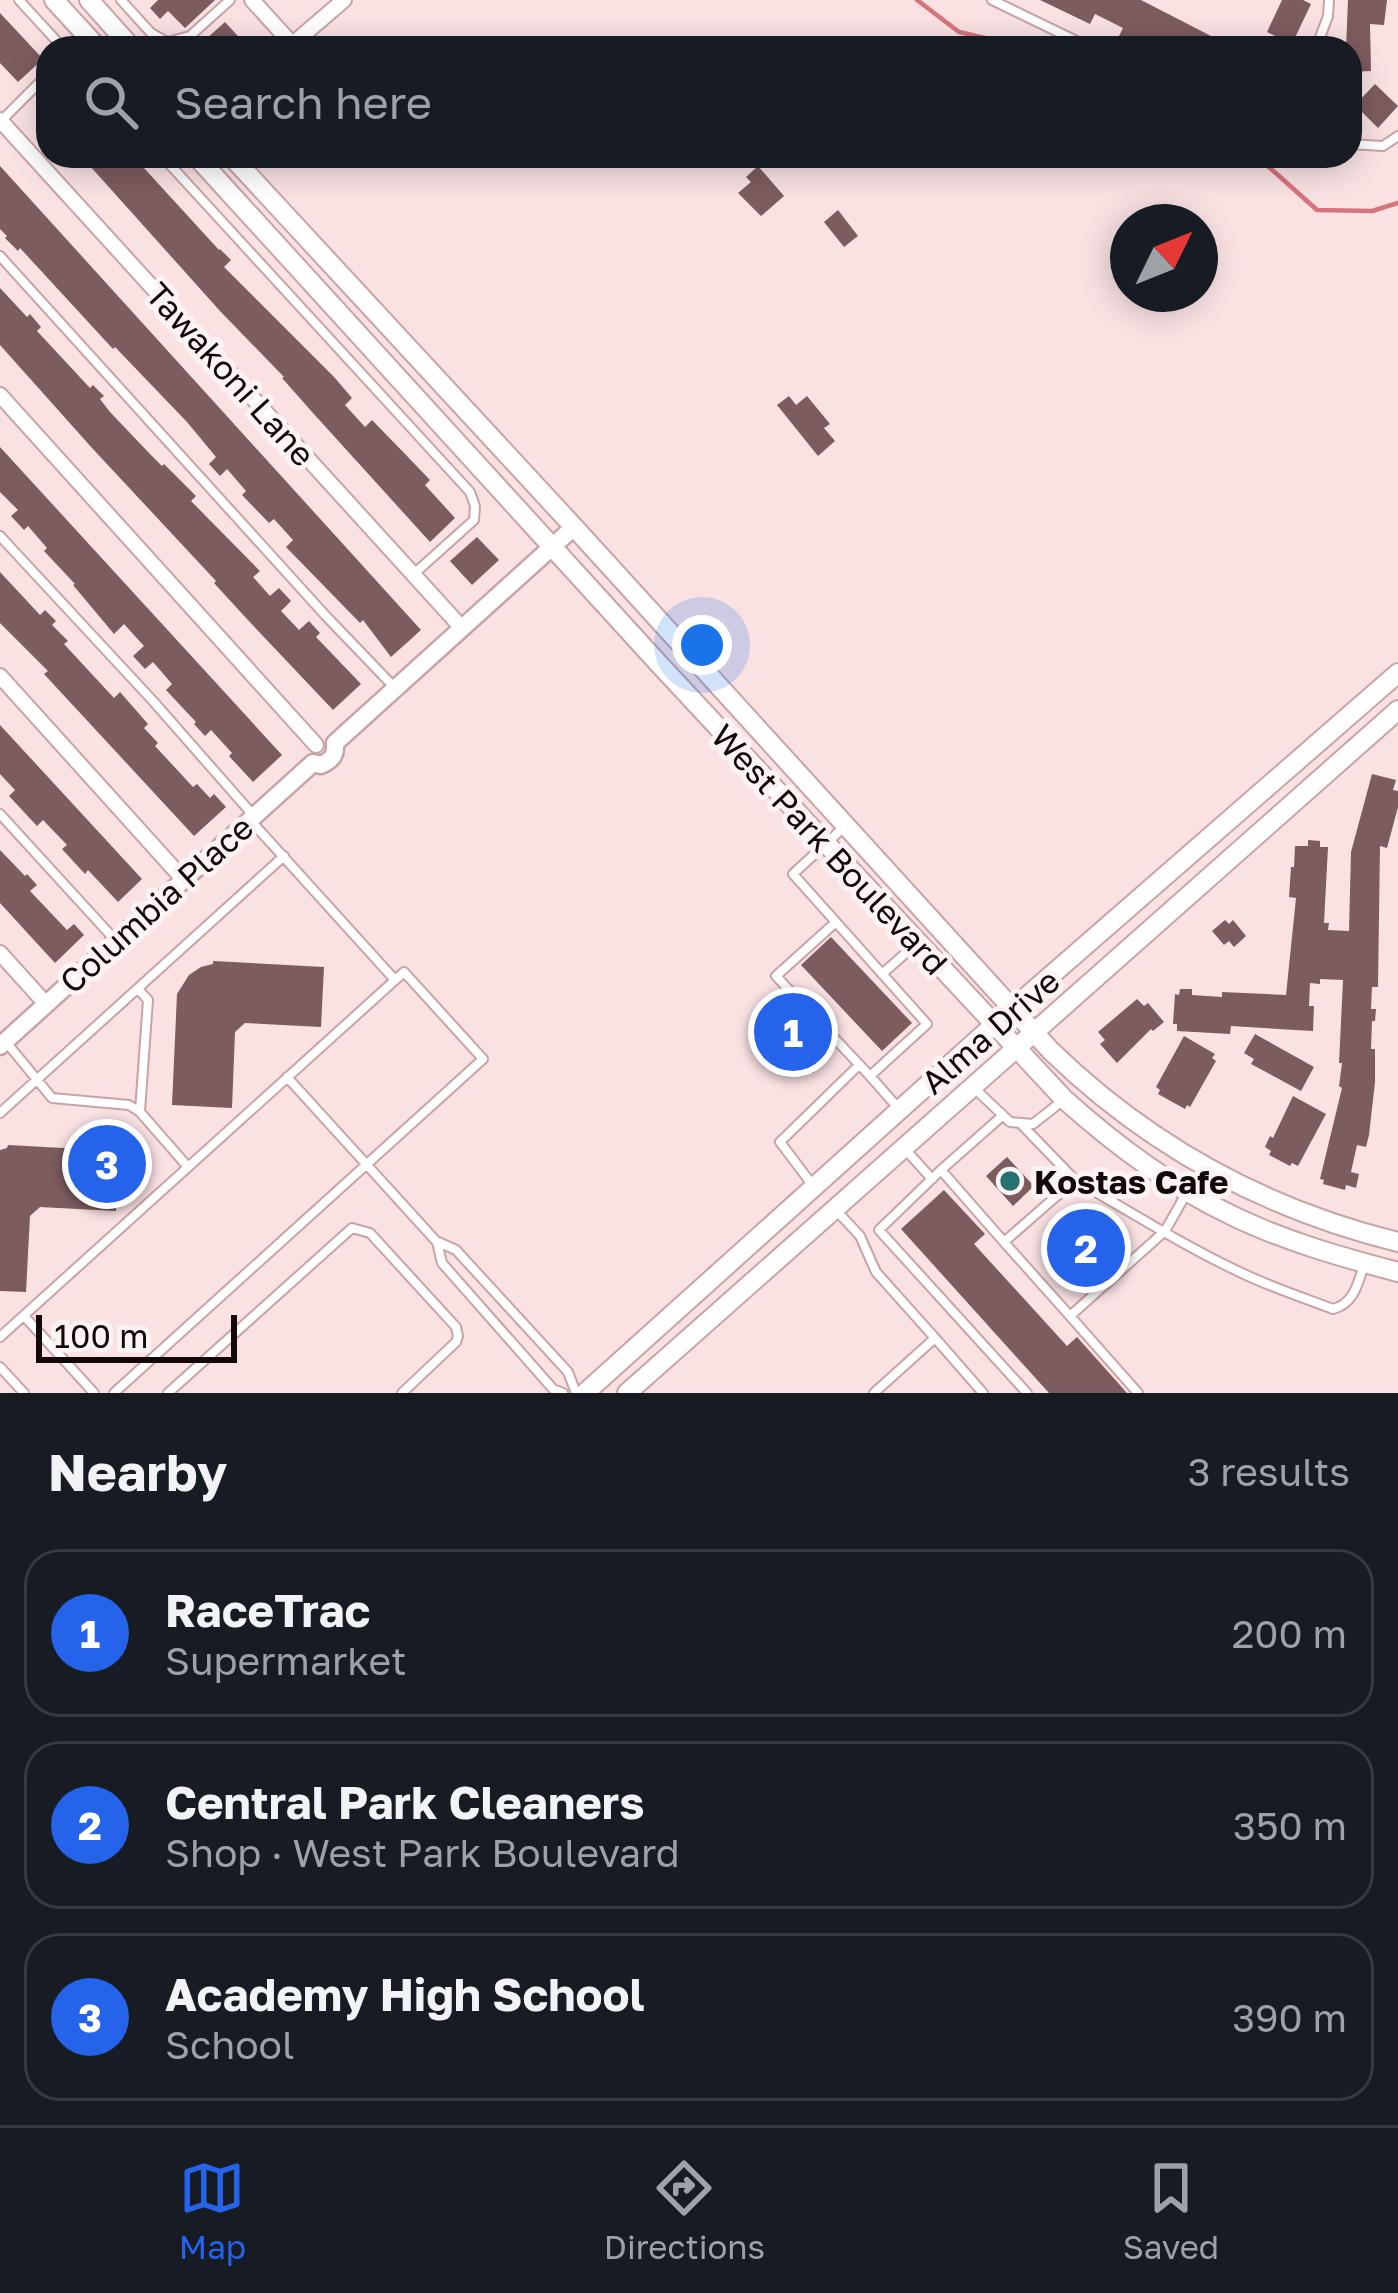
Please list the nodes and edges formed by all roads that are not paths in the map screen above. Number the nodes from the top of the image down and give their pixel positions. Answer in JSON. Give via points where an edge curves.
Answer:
{"nodes":[{"id":1,"x":20,"y":0,"type":"edge"},
{"id":2,"x":54,"y":0,"type":"edge"},
{"id":3,"x":89,"y":0,"type":"edge"},
{"id":4,"x":121,"y":0,"type":"edge"},
{"id":5,"x":230,"y":0,"type":"edge"},
{"id":6,"x":252,"y":0,"type":"edge"},
{"id":7,"x":344,"y":0,"type":"edge"},
{"id":8,"x":992,"y":0,"type":"edge"},
{"id":9,"x":1329,"y":0,"type":"edge"},
{"id":10,"x":52,"y":36,"type":"edge"},
{"id":11,"x":87,"y":36,"type":"edge"},
{"id":12,"x":121,"y":36,"type":"edge"},
{"id":13,"x":156,"y":36,"type":"edge"},
{"id":14,"x":190,"y":36,"type":"edge"},
{"id":15,"x":282,"y":36,"type":"edge"},
{"id":16,"x":302,"y":36,"type":"edge"},
{"id":17,"x":1066,"y":36,"type":"edge"},
{"id":18,"x":1320,"y":36,"type":"edge"},
{"id":19,"x":36,"y":86,"type":"edge"},
{"id":20,"x":0,"y":121,"type":"edge"},
{"id":21,"x":1398,"y":136,"type":"edge"},
{"id":22,"x":1362,"y":145,"type":"edge"},
{"id":23,"x":36,"y":160,"type":"edge"},
{"id":24,"x":43,"y":168,"type":"edge"},
{"id":25,"x":173,"y":168,"type":"edge"},
{"id":26,"x":207,"y":168,"type":"edge"},
{"id":27,"x":242,"y":168,"type":"edge"},
{"id":28,"x":0,"y":256,"type":"edge"},
{"id":29,"x":0,"y":395,"type":"edge"},
{"id":30,"x":574,"y":527,"type":"junction"},
{"id":31,"x":0,"y":536,"type":"edge"},
{"id":32,"x":552,"y":547,"type":"junction"},
{"id":33,"x":413,"y":574,"type":"junction"},
{"id":34,"x":462,"y":628,"type":"junction"},
{"id":35,"x":1398,"y":674,"type":"edge"},
{"id":36,"x":0,"y":676,"type":"edge"},
{"id":37,"x":395,"y":688,"type":"junction"},
{"id":38,"x":1398,"y":710,"type":"edge"},
{"id":39,"x":321,"y":750,"type":"junction"},
{"id":40,"x":1245,"y":807,"type":"junction"},
{"id":41,"x":0,"y":814,"type":"edge"},
{"id":42,"x":252,"y":818,"type":"junction"},
{"id":43,"x":845,"y":826,"type":"junction"},
{"id":44,"x":1265,"y":828,"type":"junction"},
{"id":45,"x":825,"y":844,"type":"junction"},
{"id":46,"x":284,"y":856,"type":"junction"},
{"id":47,"x":184,"y":880,"type":"junction"},
{"id":48,"x":836,"y":922,"type":"junction"},
{"id":49,"x":116,"y":941,"type":"junction"},
{"id":50,"x":917,"y":943,"type":"junction"},
{"id":51,"x":0,"y":953,"type":"edge"},
{"id":52,"x":882,"y":974,"type":"junction"},
{"id":53,"x":395,"y":980,"type":"junction"},
{"id":54,"x":137,"y":988,"type":"junction"},
{"id":55,"x":46,"y":1004,"type":"junction"},
{"id":56,"x":1014,"y":1009,"type":"junction"},
{"id":57,"x":994,"y":1025,"type":"junction"},
{"id":58,"x":1034,"y":1031,"type":"junction"},
{"id":59,"x":3,"y":1043,"type":"edge"},
{"id":60,"x":1015,"y":1048,"type":"junction"},
{"id":61,"x":859,"y":1064,"type":"junction"},
{"id":62,"x":870,"y":1076,"type":"junction"},
{"id":63,"x":287,"y":1077,"type":"junction"},
{"id":64,"x":39,"y":1078,"type":"junction"},
{"id":65,"x":971,"y":1085,"type":"junction"},
{"id":66,"x":1064,"y":1099,"type":"junction"},
{"id":67,"x":900,"y":1110,"type":"junction"},
{"id":68,"x":140,"y":1112,"type":"junction"},
{"id":69,"x":0,"y":1113,"type":"edge"},
{"id":70,"x":1001,"y":1117,"type":"junction"},
{"id":71,"x":1022,"y":1124,"type":"junction"},
{"id":72,"x":903,"y":1147,"type":"junction"},
{"id":73,"x":367,"y":1164,"type":"junction"},
{"id":74,"x":188,"y":1167,"type":"junction"},
{"id":75,"x":941,"y":1170,"type":"junction"},
{"id":76,"x":932,"y":1179,"type":"junction"},
{"id":77,"x":1075,"y":1180,"type":"junction"},
{"id":78,"x":814,"y":1187,"type":"junction"},
{"id":79,"x":1188,"y":1190,"type":"junction"},
{"id":80,"x":834,"y":1208,"type":"junction"},
{"id":81,"x":1165,"y":1231,"type":"junction"},
{"id":82,"x":1375,"y":1236,"type":"junction"},
{"id":83,"x":436,"y":1241,"type":"junction"},
{"id":84,"x":1398,"y":1242,"type":"edge"},
{"id":85,"x":1004,"y":1243,"type":"junction"},
{"id":86,"x":1365,"y":1263,"type":"junction"},
{"id":87,"x":1398,"y":1272,"type":"edge"},
{"id":88,"x":24,"y":1316,"type":"junction"},
{"id":89,"x":1070,"y":1316,"type":"junction"},
{"id":90,"x":0,"y":1337,"type":"edge"},
{"id":91,"x":934,"y":1338,"type":"junction"},
{"id":92,"x":0,"y":1367,"type":"edge"},
{"id":93,"x":24,"y":1393,"type":"edge"},
{"id":94,"x":94,"y":1393,"type":"edge"},
{"id":95,"x":114,"y":1393,"type":"edge"},
{"id":96,"x":168,"y":1393,"type":"edge"},
{"id":97,"x":402,"y":1393,"type":"edge"},
{"id":98,"x":563,"y":1393,"type":"edge"},
{"id":99,"x":576,"y":1393,"type":"edge"},
{"id":100,"x":585,"y":1393,"type":"edge"},
{"id":101,"x":627,"y":1393,"type":"edge"},
{"id":102,"x":874,"y":1393,"type":"edge"},
{"id":103,"x":983,"y":1393,"type":"edge"},
{"id":104,"x":1028,"y":1393,"type":"edge"},
{"id":105,"x":1138,"y":1393,"type":"edge"}],
"edges":[{"from":1,"to":10,"type":"lane"},
{"from":2,"to":11,"type":"main road"},
{"from":3,"to":12,"type":"main road"},
{"from":4,"to":13,"type":"lane"},
{"from":5,"to":14,"type":"lane"},
{"from":6,"to":15,"type":"street"},
{"from":7,"to":16,"type":"street"},
{"from":8,"to":17,"type":"lane"},
{"from":9,"to":18,"type":"lane"},
{"from":19,"to":20,"type":"lane"},
{"from":20,"to":23,"type":"street","name":"Tawakoni Lane"},
{"from":21,"to":22,"type":"lane","via":[[1383,146]]},
{"from":24,"to":33,"type":"street","name":"Tawakoni Lane"},
{"from":25,"to":33,"type":"lane","via":[[470,492],[474,520]]},
{"from":26,"to":32,"type":"main road","name":"West Park Boulevard"},
{"from":27,"to":30,"type":"main road","name":"West Park Boulevard"},
{"from":28,"to":37,"type":"lane"},
{"from":29,"to":39,"type":"street"},
{"from":30,"to":32,"type":"street","name":"Columbia Place"},
{"from":30,"to":43,"type":"main road","name":"West Park Boulevard"},
{"from":31,"to":42,"type":"lane"},
{"from":32,"to":34,"type":"street","name":"Columbia Place"},
{"from":32,"to":45,"type":"main road","name":"West Park Boulevard"},
{"from":33,"to":34,"type":"street","name":"Tawakoni Lane"},
{"from":34,"to":37,"type":"street","name":"Columbia Place"},
{"from":35,"to":40,"type":"main road","name":"Alma Drive"},
{"from":36,"to":47,"type":"street"},
{"from":37,"to":39,"type":"street","name":"Columbia Place"},
{"from":38,"to":44,"type":"main road","name":"Alma Drive"},
{"from":39,"to":42,"type":"street","name":"Columbia Place"},
{"from":40,"to":44,"type":"main road"},
{"from":40,"to":56,"type":"main road","name":"Alma Drive"},
{"from":41,"to":49,"type":"lane"},
{"from":42,"to":46,"type":"lane"},
{"from":42,"to":47,"type":"street","name":"Columbia Place"},
{"from":43,"to":45,"type":"lane"},
{"from":43,"to":56,"type":"main road","name":"West Park Boulevard"},
{"from":44,"to":58,"type":"main road","name":"Alma Drive"},
{"from":45,"to":48,"type":"lane","via":[[793,874]]},
{"from":45,"to":50,"type":"main road","name":"West Park Boulevard"},
{"from":46,"to":53,"type":"lane"},
{"from":46,"to":54,"type":"lane"},
{"from":47,"to":49,"type":"street","name":"Columbia Place"},
{"from":48,"to":52,"type":"lane"},
{"from":48,"to":61,"type":"lane","via":[[776,976]]},
{"from":49,"to":55,"type":"street","name":"Columbia Place"},
{"from":50,"to":52,"type":"lane"},
{"from":50,"to":57,"type":"main road","name":"West Park Boulevard"},
{"from":51,"to":55,"type":"street"},
{"from":52,"to":62,"type":"lane","via":[[927,1024]]},
{"from":53,"to":63,"type":"lane"},
{"from":53,"to":73,"type":"lane","via":[[404,972],[483,1059]]},
{"from":54,"to":64,"type":"lane"},
{"from":54,"to":68,"type":"lane","via":[[148,1000]]},
{"from":55,"to":59,"type":"street","name":"Columbia Place"},
{"from":56,"to":57,"type":"main road","name":"Alma Drive"},
{"from":56,"to":58,"type":"main road","name":"West Park Boulevard"},
{"from":57,"to":60,"type":"main road","name":"West Park Boulevard"},
{"from":57,"to":67,"type":"main road","name":"Alma Drive"},
{"from":58,"to":60,"type":"main road","name":"Alma Drive"},
{"from":58,"to":82,"type":"main road","name":"West Park Boulevard","via":[[1089,1088],[1183,1153],[1278,1204]]},
{"from":59,"to":64,"type":"lane"},
{"from":60,"to":65,"type":"main road","name":"Alma Drive"},
{"from":60,"to":66,"type":"main road","name":"West Park Boulevard"},
{"from":61,"to":62,"type":"lane"},
{"from":61,"to":78,"type":"lane","via":[[780,1142]]},
{"from":62,"to":67,"type":"lane"},
{"from":63,"to":73,"type":"lane"},
{"from":63,"to":74,"type":"lane"},
{"from":64,"to":68,"type":"lane","via":[[52,1098]]},
{"from":64,"to":69,"type":"lane"},
{"from":65,"to":70,"type":"lane"},
{"from":65,"to":72,"type":"main road","name":"Alma Drive"},
{"from":66,"to":71,"type":"lane"},
{"from":66,"to":79,"type":"main road","name":"West Park Boulevard"},
{"from":67,"to":78,"type":"main road","name":"Alma Drive"},
{"from":68,"to":74,"type":"lane"},
{"from":70,"to":71,"type":"lane"},
{"from":70,"to":75,"type":"lane"},
{"from":71,"to":77,"type":"lane"},
{"from":72,"to":76,"type":"lane"},
{"from":72,"to":80,"type":"main road","name":"Alma Drive"},
{"from":73,"to":83,"type":"lane"},
{"from":73,"to":95,"type":"lane"},
{"from":74,"to":88,"type":"lane"},
{"from":75,"to":76,"type":"lane"},
{"from":75,"to":85,"type":"lane"},
{"from":76,"to":104,"type":"lane","via":[[879,1230]]},
{"from":77,"to":81,"type":"lane"},
{"from":77,"to":85,"type":"lane"},
{"from":78,"to":80,"type":"main road"},
{"from":78,"to":100,"type":"main road","name":"Alma Drive"},
{"from":79,"to":81,"type":"lane"},
{"from":79,"to":86,"type":"main road","name":"West Park Boulevard","via":[[1286,1238]]},
{"from":80,"to":91,"type":"lane"},
{"from":80,"to":101,"type":"main road","name":"Alma Drive"},
{"from":81,"to":86,"type":"lane","via":[[1247,1276],[1333,1309],[1352,1298]]},
{"from":81,"to":89,"type":"lane"},
{"from":82,"to":84,"type":"main road","name":"West Park Boulevard"},
{"from":82,"to":86,"type":"main road"},
{"from":83,"to":98,"type":"lane","via":[[442,1263]]},
{"from":83,"to":99,"type":"lane","via":[[456,1250],[568,1372]]},
{"from":85,"to":89,"type":"lane"},
{"from":86,"to":87,"type":"main road","name":"West Park Boulevard"},
{"from":88,"to":90,"type":"lane"},
{"from":88,"to":94,"type":"lane"},
{"from":89,"to":105,"type":"lane"},
{"from":91,"to":102,"type":"lane"},
{"from":91,"to":103,"type":"lane"},
{"from":92,"to":93,"type":"lane"},
{"from":96,"to":97,"type":"lane","via":[[352,1228],[370,1232],[456,1327],[456,1342]]}]}
